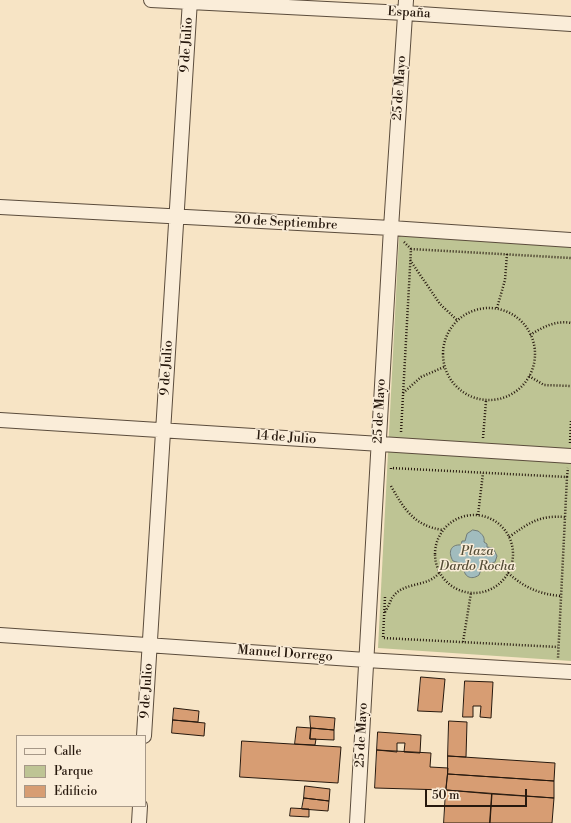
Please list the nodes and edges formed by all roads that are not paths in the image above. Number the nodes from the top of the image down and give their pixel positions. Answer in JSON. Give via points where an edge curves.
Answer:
{"nodes":[{"id":1,"x":151,"y":0,"type":"edge"},
{"id":2,"x":190,"y":1,"type":"edge"},
{"id":3,"x":406,"y":6,"type":"edge"},
{"id":4,"x":571,"y":24,"type":"edge"},
{"id":5,"x":0,"y":206,"type":"edge"},
{"id":6,"x":177,"y":217,"type":"junction"},
{"id":7,"x":391,"y":228,"type":"junction"},
{"id":8,"x":571,"y":240,"type":"edge"},
{"id":9,"x":0,"y":420,"type":"edge"},
{"id":10,"x":163,"y":430,"type":"junction"},
{"id":11,"x":379,"y":444,"type":"junction"},
{"id":12,"x":570,"y":451,"type":"edge"},
{"id":13,"x":0,"y":635,"type":"edge"},
{"id":14,"x":150,"y":645,"type":"junction"},
{"id":15,"x":366,"y":660,"type":"junction"},
{"id":16,"x":571,"y":672,"type":"edge"},
{"id":17,"x":144,"y":735,"type":"edge"},
{"id":18,"x":140,"y":807,"type":"edge"},
{"id":19,"x":139,"y":823,"type":"edge"},
{"id":20,"x":357,"y":823,"type":"edge"}],
"edges":[{"from":1,"to":2,"type":"street","name":"España"},
{"from":2,"to":3,"type":"street","name":"España"},
{"from":2,"to":6,"type":"street","name":"9 de Julio"},
{"from":3,"to":4,"type":"street","name":"España"},
{"from":3,"to":7,"type":"street","name":"25 de Mayo"},
{"from":5,"to":6,"type":"street","name":"20 de Septiembre"},
{"from":6,"to":7,"type":"street","name":"20 de Septiembre"},
{"from":6,"to":10,"type":"street","name":"9 de Julio"},
{"from":7,"to":8,"type":"street","name":"20 de Septiembre"},
{"from":7,"to":11,"type":"street","name":"25 de Mayo"},
{"from":9,"to":10,"type":"street","name":"14 de Julio"},
{"from":10,"to":11,"type":"street","name":"14 de Julio"},
{"from":10,"to":14,"type":"street","name":"9 de Julio"},
{"from":11,"to":12,"type":"street","name":"14 de Julio"},
{"from":11,"to":15,"type":"street","name":"25 de Mayo"},
{"from":13,"to":14,"type":"street","name":"Manuel Dorrego"},
{"from":14,"to":15,"type":"street","name":"Manuel Dorrego"},
{"from":14,"to":17,"type":"street","name":"9 de Julio"},
{"from":15,"to":16,"type":"street","name":"Manuel Dorrego"},
{"from":15,"to":20,"type":"street","name":"25 de Mayo"},
{"from":18,"to":19,"type":"street"}]}
